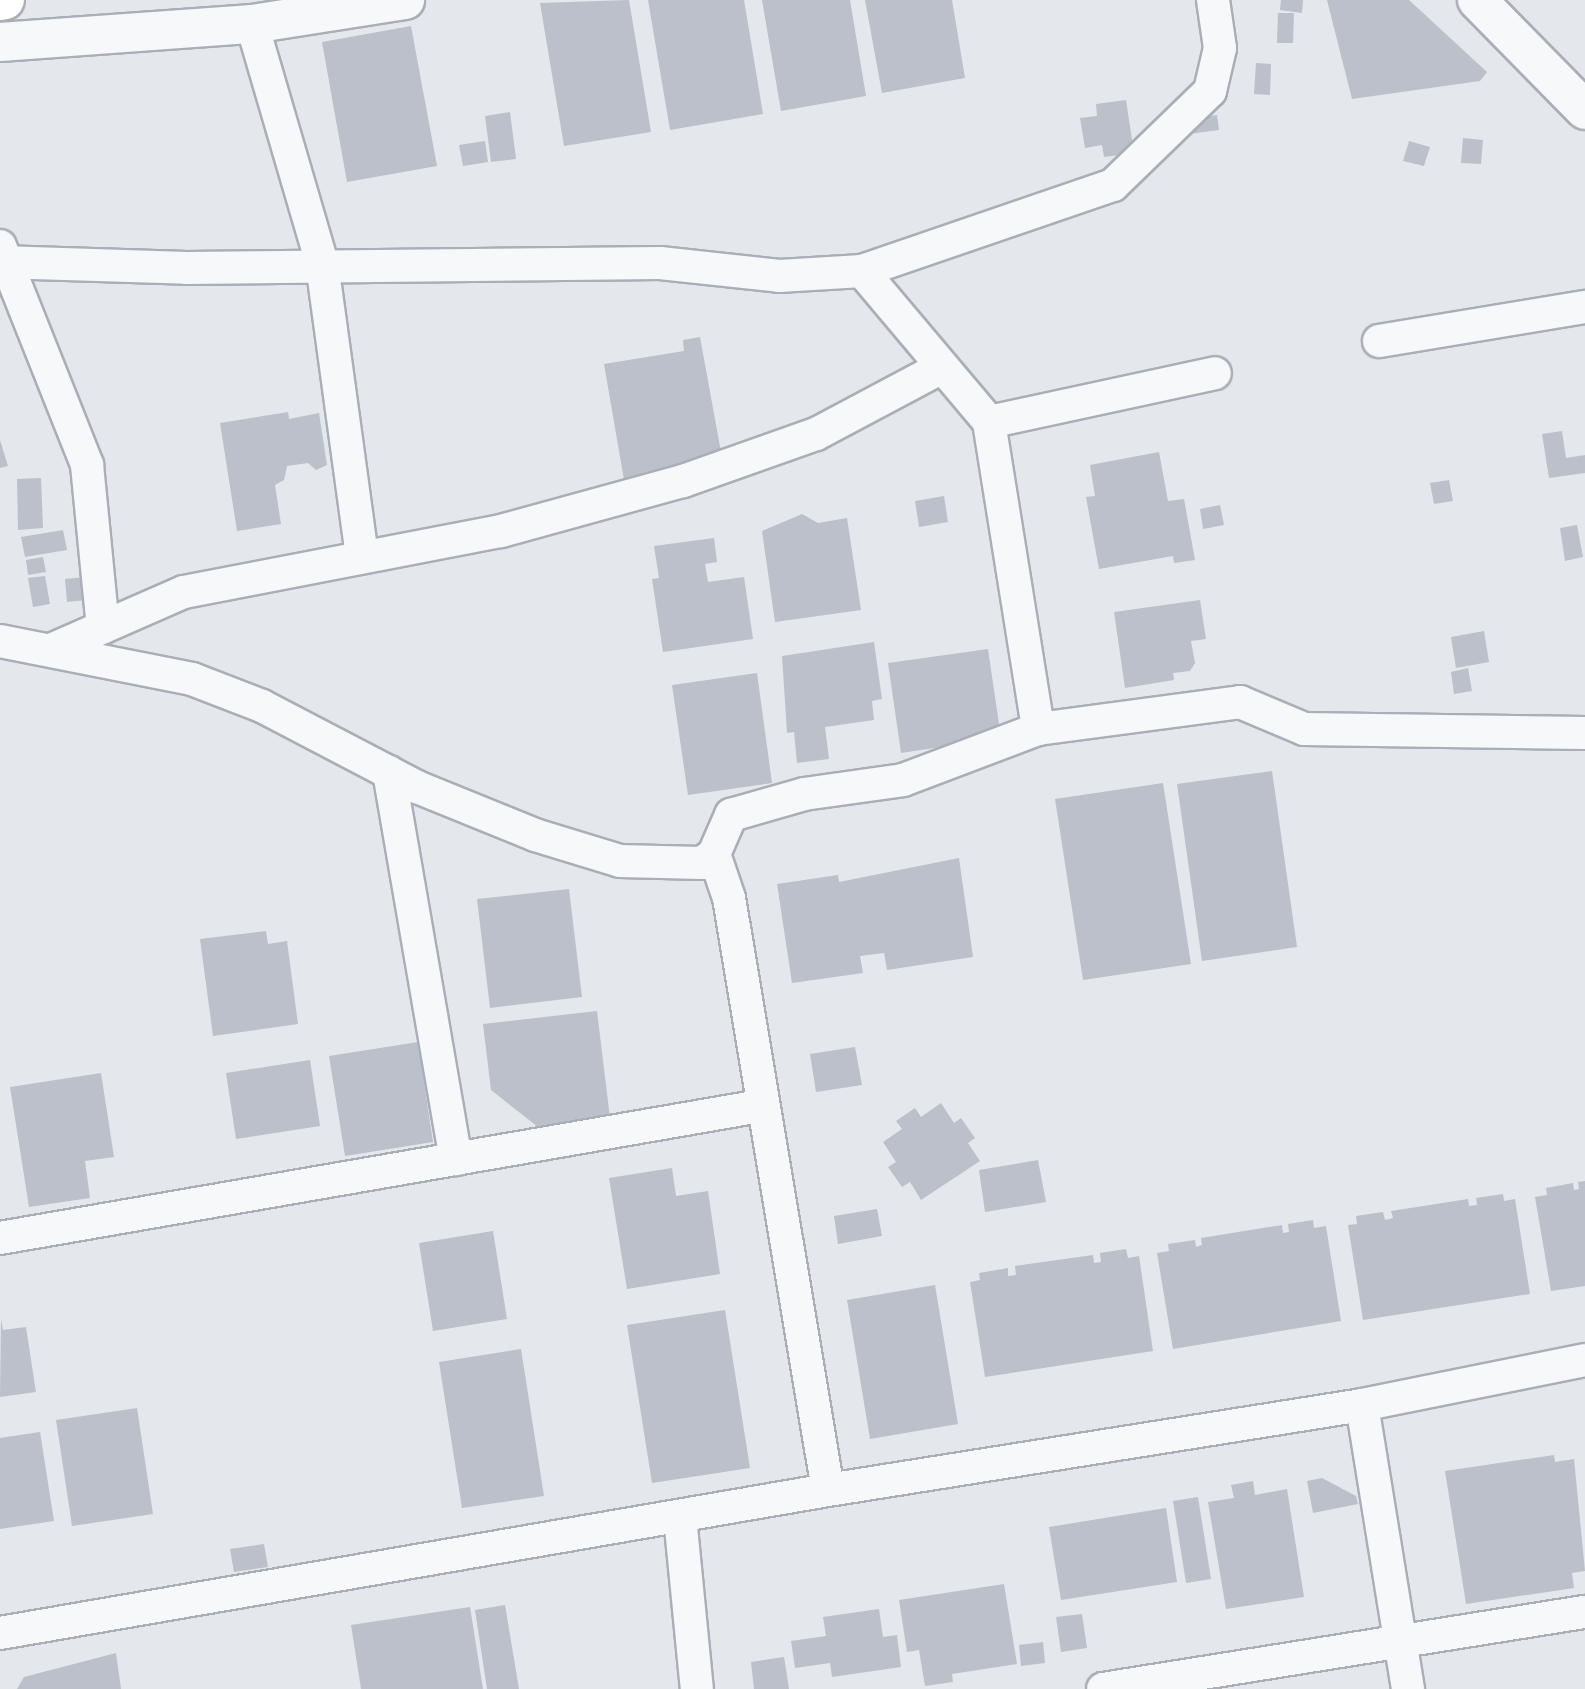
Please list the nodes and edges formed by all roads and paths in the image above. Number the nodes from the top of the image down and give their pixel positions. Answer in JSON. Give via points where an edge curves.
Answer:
{"nodes":[{"id":1,"x":405,"y":0,"type":"edge"},
{"id":2,"x":1213,"y":0,"type":"edge"},
{"id":3,"x":1477,"y":0,"type":"edge"},
{"id":4,"x":252,"y":24,"type":"junction"},
{"id":5,"x":0,"y":42,"type":"edge"},
{"id":6,"x":1585,"y":110,"type":"edge"},
{"id":7,"x":2,"y":256,"type":"edge"},
{"id":8,"x":322,"y":264,"type":"junction"},
{"id":9,"x":862,"y":271,"type":"junction"},
{"id":10,"x":1585,"y":307,"type":"edge"},
{"id":11,"x":1379,"y":341,"type":"dead end"},
{"id":12,"x":940,"y":369,"type":"junction"},
{"id":13,"x":1215,"y":373,"type":"dead end"},
{"id":14,"x":989,"y":422,"type":"junction"},
{"id":15,"x":362,"y":557,"type":"junction"},
{"id":16,"x":103,"y":627,"type":"junction"},
{"id":17,"x":0,"y":641,"type":"edge"},
{"id":18,"x":51,"y":650,"type":"junction"},
{"id":19,"x":1038,"y":729,"type":"junction"},
{"id":20,"x":1585,"y":733,"type":"edge"},
{"id":21,"x":389,"y":772,"type":"junction"},
{"id":22,"x":714,"y":854,"type":"junction"},
{"id":23,"x":760,"y":1106,"type":"junction"},
{"id":24,"x":456,"y":1158,"type":"junction"},
{"id":25,"x":0,"y":1238,"type":"edge"},
{"id":26,"x":1585,"y":1360,"type":"edge"},
{"id":27,"x":1362,"y":1405,"type":"junction"},
{"id":28,"x":828,"y":1490,"type":"junction"},
{"id":29,"x":680,"y":1517,"type":"junction"},
{"id":30,"x":1585,"y":1612,"type":"edge"},
{"id":31,"x":0,"y":1633,"type":"edge"},
{"id":32,"x":1401,"y":1644,"type":"junction"},
{"id":33,"x":697,"y":1689,"type":"edge"},
{"id":34,"x":1103,"y":1689,"type":"edge"},
{"id":35,"x":1408,"y":1689,"type":"edge"}],
"edges":[{"from":1,"to":4,"type":"street"},
{"from":2,"to":9,"type":"street","via":[[1220,48],[1210,91],[1113,185]]},
{"from":3,"to":6,"type":"street"},
{"from":4,"to":5,"type":"street"},
{"from":4,"to":8,"type":"street"},
{"from":7,"to":8,"type":"street","via":[[187,268]]},
{"from":7,"to":16,"type":"street","via":[[87,465]]},
{"from":8,"to":9,"type":"street","via":[[660,263],[779,276]]},
{"from":8,"to":15,"type":"street"},
{"from":9,"to":12,"type":"street"},
{"from":10,"to":11,"type":"street"},
{"from":12,"to":14,"type":"street"},
{"from":12,"to":15,"type":"street","via":[[816,434],[683,481],[501,531]]},
{"from":13,"to":14,"type":"street"},
{"from":14,"to":19,"type":"street"},
{"from":15,"to":16,"type":"street","via":[[184,592]]},
{"from":16,"to":18,"type":"street"},
{"from":17,"to":18,"type":"street"},
{"from":18,"to":21,"type":"street","via":[[192,679],[262,706]]},
{"from":19,"to":20,"type":"street","via":[[1240,702],[1304,729]]},
{"from":19,"to":22,"type":"street","via":[[903,780],[804,794],[731,815]]},
{"from":21,"to":22,"type":"street","via":[[535,835],[620,861],[702,863]]},
{"from":21,"to":24,"type":"street"},
{"from":22,"to":23,"type":"street","via":[[729,898]]},
{"from":23,"to":24,"type":"street"},
{"from":23,"to":28,"type":"street"},
{"from":24,"to":25,"type":"street"},
{"from":26,"to":27,"type":"street"},
{"from":27,"to":28,"type":"street"},
{"from":27,"to":32,"type":"street"},
{"from":28,"to":29,"type":"street"},
{"from":29,"to":31,"type":"street"},
{"from":29,"to":33,"type":"street"},
{"from":30,"to":32,"type":"street"},
{"from":32,"to":34,"type":"street"},
{"from":32,"to":35,"type":"street"}]}
